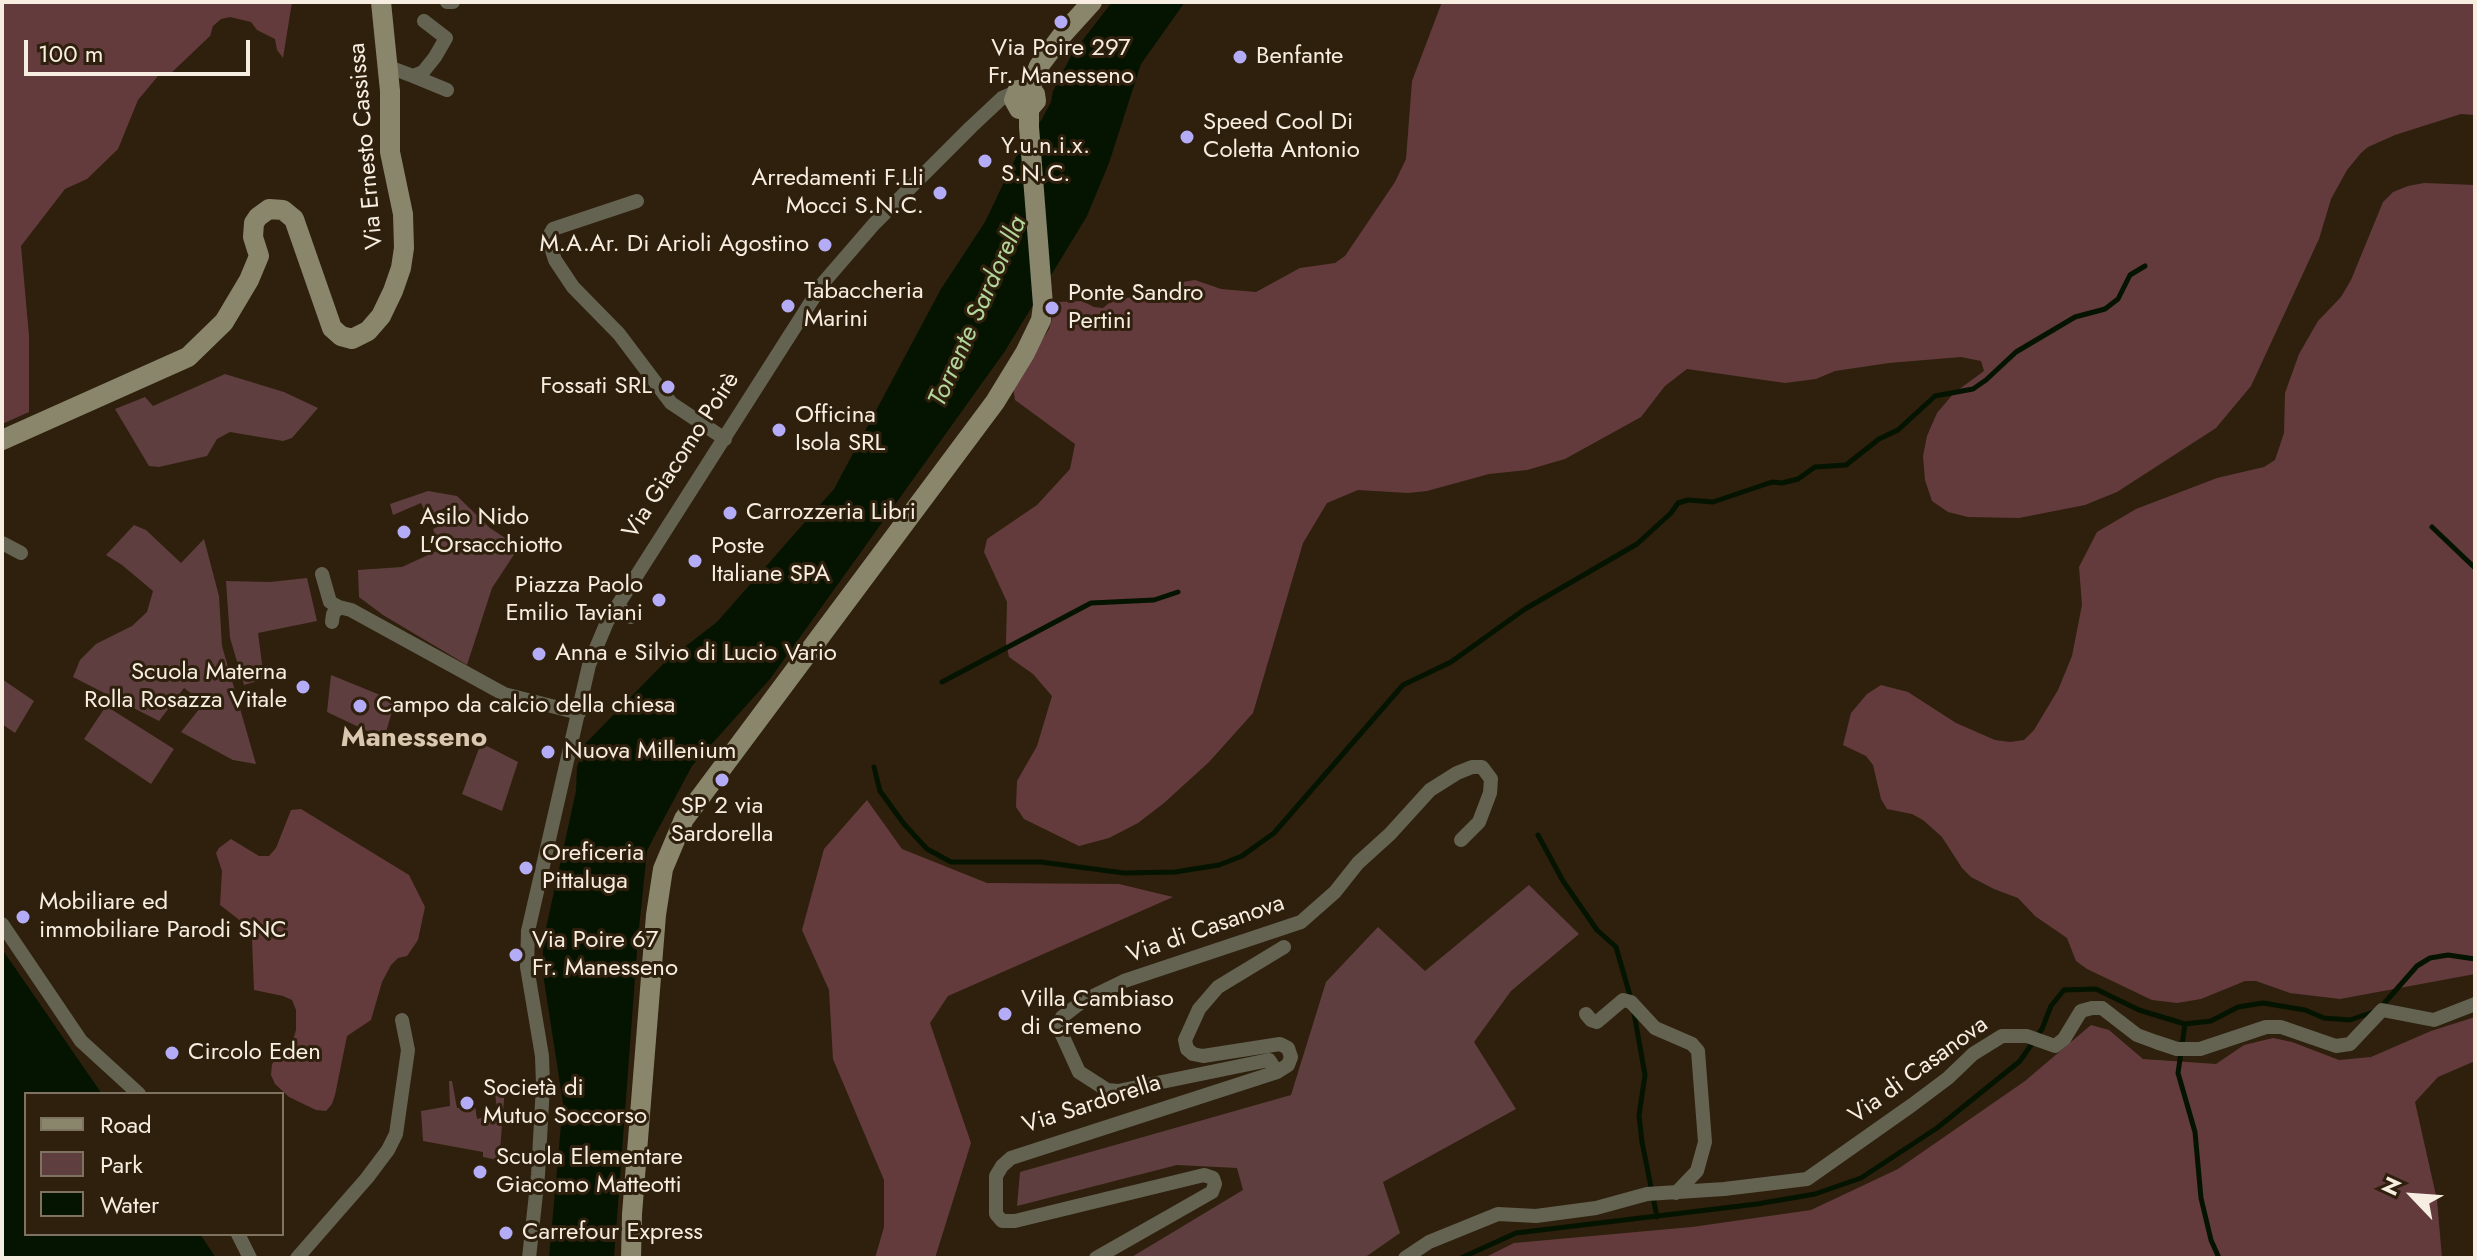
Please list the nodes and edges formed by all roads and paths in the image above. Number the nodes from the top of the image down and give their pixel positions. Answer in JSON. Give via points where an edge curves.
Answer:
{"nodes":[{"id":1,"x":381,"y":2,"type":"edge"},
{"id":2,"x":1092,"y":2,"type":"edge"},
{"id":3,"x":424,"y":21,"type":"dead end"},
{"id":4,"x":389,"y":67,"type":"junction"},
{"id":5,"x":413,"y":76,"type":"junction"},
{"id":6,"x":447,"y":90,"type":"dead end"},
{"id":7,"x":1026,"y":104,"type":"junction"},
{"id":8,"x":637,"y":201,"type":"dead end"},
{"id":9,"x":725,"y":439,"type":"junction"},
{"id":10,"x":2,"y":440,"type":"edge"},
{"id":11,"x":2,"y":543,"type":"edge"},
{"id":12,"x":21,"y":553,"type":"dead end"},
{"id":13,"x":322,"y":574,"type":"dead end"},
{"id":14,"x":617,"y":606,"type":"junction"},
{"id":15,"x":339,"y":607,"type":"junction"},
{"id":16,"x":631,"y":617,"type":"dead end"},
{"id":17,"x":332,"y":622,"type":"dead end"},
{"id":18,"x":579,"y":713,"type":"junction"},
{"id":19,"x":1461,"y":840,"type":"dead end"},
{"id":20,"x":2,"y":924,"type":"edge"},
{"id":21,"x":1284,"y":947,"type":"dead end"},
{"id":22,"x":1084,"y":1001,"type":"joint"},
{"id":23,"x":2475,"y":1004,"type":"edge"},
{"id":24,"x":1586,"y":1014,"type":"dead end"},
{"id":25,"x":402,"y":1020,"type":"dead end"},
{"id":26,"x":1277,"y":1072,"type":"junction"},
{"id":27,"x":137,"y":1092,"type":"edge"},
{"id":28,"x":1676,"y":1193,"type":"junction"},
{"id":29,"x":239,"y":1236,"type":"edge"},
{"id":30,"x":250,"y":1258,"type":"edge"},
{"id":31,"x":297,"y":1258,"type":"edge"},
{"id":32,"x":529,"y":1258,"type":"edge"},
{"id":33,"x":631,"y":1258,"type":"edge"},
{"id":34,"x":1096,"y":1258,"type":"edge"},
{"id":35,"x":1405,"y":1258,"type":"edge"}],
"edges":[{"from":1,"to":4,"type":"main road","name":"Via Ernesto Cassissa"},
{"from":2,"to":7,"type":"main road","name":"Via Giacomo Poirè","via":[[1039,66]]},
{"from":3,"to":5,"type":"street","via":[[444,35],[445,43],[423,72]]},
{"from":4,"to":5,"type":"street"},
{"from":4,"to":10,"type":"main road","name":"Via Ernesto Cassissa","via":[[390,152],[404,248],[393,291],[368,331],[352,339],[332,328],[294,219],[283,210],[269,209],[254,223],[259,256],[249,280],[224,322],[188,357]]},
{"from":5,"to":6,"type":"street"},
{"from":7,"to":9,"type":"street","name":"Via Giacomo Poirè","via":[[1002,98],[874,224],[823,283]]},
{"from":7,"to":33,"type":"main road","via":[[1041,320],[1010,379],[710,781],[684,819],[663,869]]},
{"from":8,"to":9,"type":"street","via":[[553,229],[548,238],[555,260],[671,403]]},
{"from":9,"to":14,"type":"street","name":"Via Giacomo Poirè"},
{"from":11,"to":12,"type":"street"},
{"from":13,"to":15,"type":"street","via":[[330,602]]},
{"from":14,"to":16,"type":"street"},
{"from":14,"to":18,"type":"street","name":"Via Giacomo Poirè","via":[[589,665]]},
{"from":15,"to":17,"type":"street"},
{"from":15,"to":18,"type":"street","via":[[504,694]]},
{"from":18,"to":32,"type":"street","name":"Via Giacomo Poirè","via":[[527,939],[543,1085]]},
{"from":19,"to":22,"type":"street","name":"Via di Casanova","via":[[1479,822],[1490,793],[1491,779],[1482,767],[1457,773],[1430,790],[1301,922],[1124,981]]},
{"from":20,"to":27,"type":"street","via":[[81,1041]]},
{"from":21,"to":26,"type":"street","via":[[1218,987],[1199,1009],[1185,1040],[1187,1049],[1203,1056],[1280,1044],[1291,1057]]},
{"from":22,"to":26,"type":"street","name":"Via Sardorella","via":[[1058,1026],[1079,1072],[1107,1090],[1269,1060]]},
{"from":23,"to":28,"type":"street","name":"Via di Casanova","via":[[2434,1020],[2382,1010],[2350,1044],[2336,1046],[2266,1027],[2200,1049],[2177,1049],[2137,1035],[2102,1008],[2092,1008],[2081,1011],[2055,1046],[2027,1036],[2002,1036],[1807,1179]]},
{"from":24,"to":28,"type":"street","via":[[1597,1022],[1623,1000],[1631,1002],[1655,1028],[1698,1051],[1705,1142],[1697,1171]]},
{"from":25,"to":31,"type":"street","via":[[408,1050],[396,1134],[367,1178]]},
{"from":26,"to":34,"type":"street","name":"Via Sardorella","via":[[1011,1158],[1002,1166],[996,1176],[996,1214],[1002,1221],[1204,1175],[1213,1178],[1212,1192]]},
{"from":28,"to":35,"type":"street","name":"Via di Casanova","via":[[1536,1216],[1498,1214],[1429,1242]]},
{"from":29,"to":30,"type":"street"}]}
